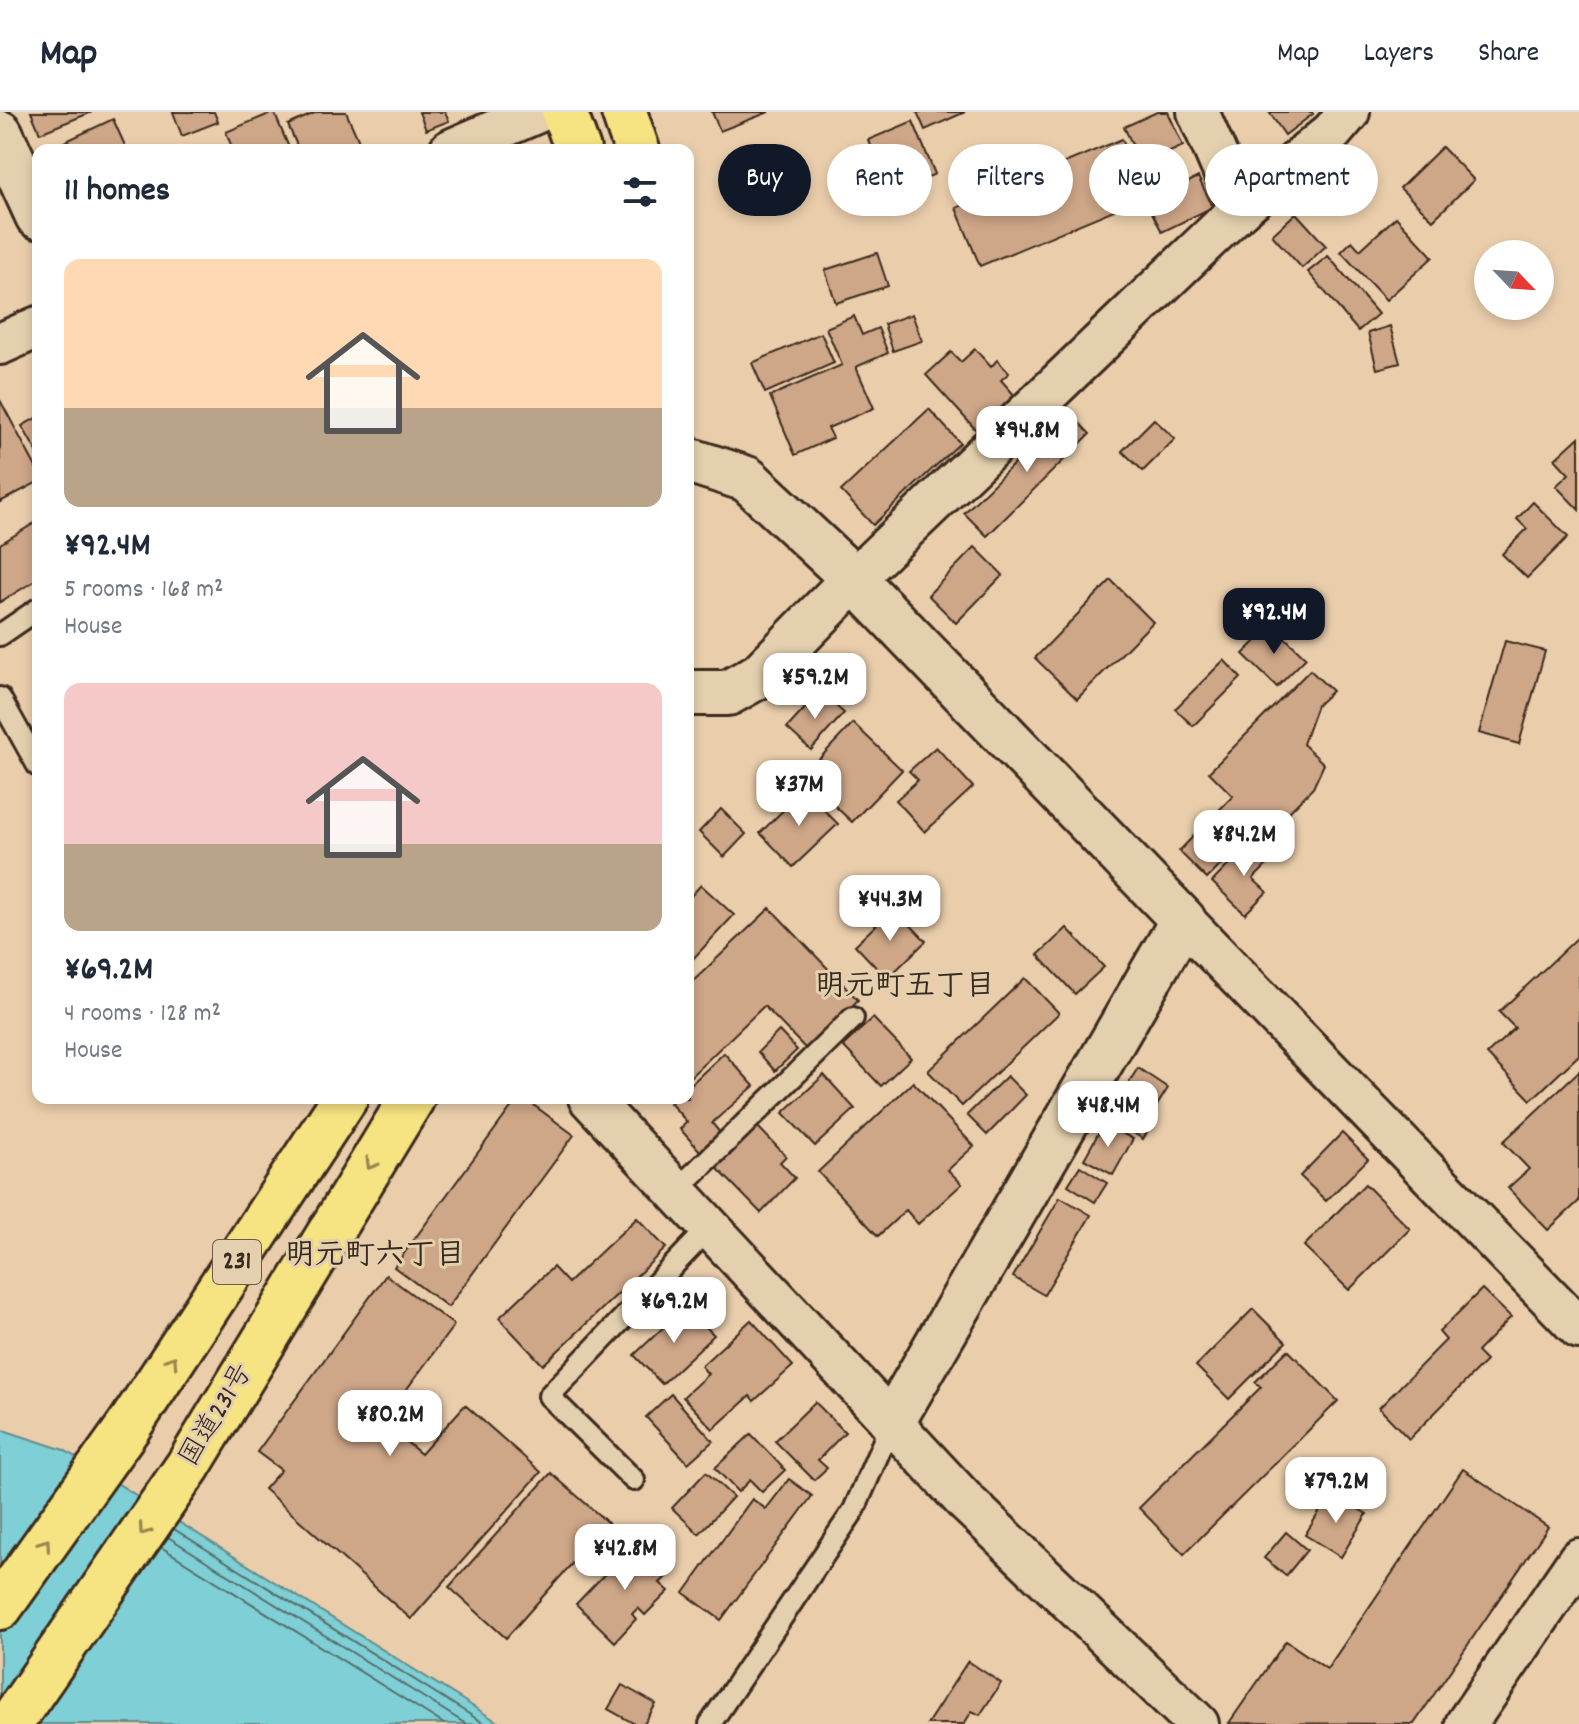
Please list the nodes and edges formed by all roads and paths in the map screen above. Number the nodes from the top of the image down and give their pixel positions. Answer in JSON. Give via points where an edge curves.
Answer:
{"nodes":[{"id":1,"x":538,"y":112,"type":"edge"},
{"id":2,"x":564,"y":112,"type":"edge"},
{"id":3,"x":624,"y":112,"type":"edge"},
{"id":4,"x":1198,"y":112,"type":"edge"},
{"id":5,"x":1349,"y":112,"type":"edge"},
{"id":6,"x":0,"y":133,"type":"edge"},
{"id":7,"x":464,"y":144,"type":"edge"},
{"id":8,"x":576,"y":144,"type":"edge"},
{"id":9,"x":635,"y":144,"type":"edge"},
{"id":10,"x":1212,"y":144,"type":"edge"},
{"id":11,"x":1318,"y":144,"type":"edge"},
{"id":12,"x":32,"y":203,"type":"edge"},
{"id":13,"x":1233,"y":216,"type":"edge"},
{"id":14,"x":32,"y":330,"type":"edge"},
{"id":15,"x":0,"y":344,"type":"edge"},
{"id":16,"x":694,"y":462,"type":"edge"},
{"id":17,"x":854,"y":579,"type":"junction"},
{"id":18,"x":32,"y":613,"type":"edge"},
{"id":19,"x":0,"y":635,"type":"edge"},
{"id":20,"x":694,"y":693,"type":"edge"},
{"id":21,"x":0,"y":698,"type":"edge"},
{"id":22,"x":32,"y":755,"type":"edge"},
{"id":23,"x":1183,"y":920,"type":"junction"},
{"id":24,"x":853,"y":1018,"type":"dead end"},
{"id":25,"x":341,"y":1104,"type":"edge"},
{"id":26,"x":408,"y":1104,"type":"edge"},
{"id":27,"x":595,"y":1104,"type":"edge"},
{"id":28,"x":676,"y":1191,"type":"junction"},
{"id":29,"x":710,"y":1227,"type":"junction"},
{"id":30,"x":1579,"y":1328,"type":"edge"},
{"id":31,"x":892,"y":1422,"type":"junction"},
{"id":32,"x":634,"y":1480,"type":"dead end"},
{"id":33,"x":1579,"y":1559,"type":"edge"},
{"id":34,"x":0,"y":1607,"type":"edge"},
{"id":35,"x":10,"y":1724,"type":"edge"},
{"id":36,"x":710,"y":1724,"type":"edge"},
{"id":37,"x":1198,"y":1724,"type":"edge"},
{"id":38,"x":1466,"y":1724,"type":"edge"}],
"edges":[{"from":1,"to":7,"type":"street"},
{"from":2,"to":8,"type":"highway"},
{"from":3,"to":9,"type":"highway"},
{"from":4,"to":10,"type":"street"},
{"from":5,"to":11,"type":"street"},
{"from":6,"to":12,"type":"street"},
{"from":13,"to":17,"type":"street"},
{"from":14,"to":15,"type":"street"},
{"from":16,"to":17,"type":"street","via":[[747,479]]},
{"from":17,"to":20,"type":"street","via":[[760,675],[728,693]]},
{"from":17,"to":23,"type":"street"},
{"from":18,"to":19,"type":"lane"},
{"from":21,"to":22,"type":"lane"},
{"from":23,"to":30,"type":"street"},
{"from":23,"to":31,"type":"street"},
{"from":24,"to":28,"type":"lane"},
{"from":34,"to":25,"type":"highway","number":"231","one_way":true,"via":[[129,1426]]},
{"from":26,"to":35,"type":"highway","name":"国道231号","number":"231","one_way":true,"via":[[188,1466]]},
{"from":27,"to":28,"type":"street"},
{"from":28,"to":29,"type":"street"},
{"from":29,"to":31,"type":"street"},
{"from":29,"to":32,"type":"lane","via":[[549,1396]]},
{"from":31,"to":36,"type":"lane","via":[[854,1510]]},
{"from":31,"to":37,"type":"street","via":[[966,1502]]},
{"from":33,"to":38,"type":"street"}]}
